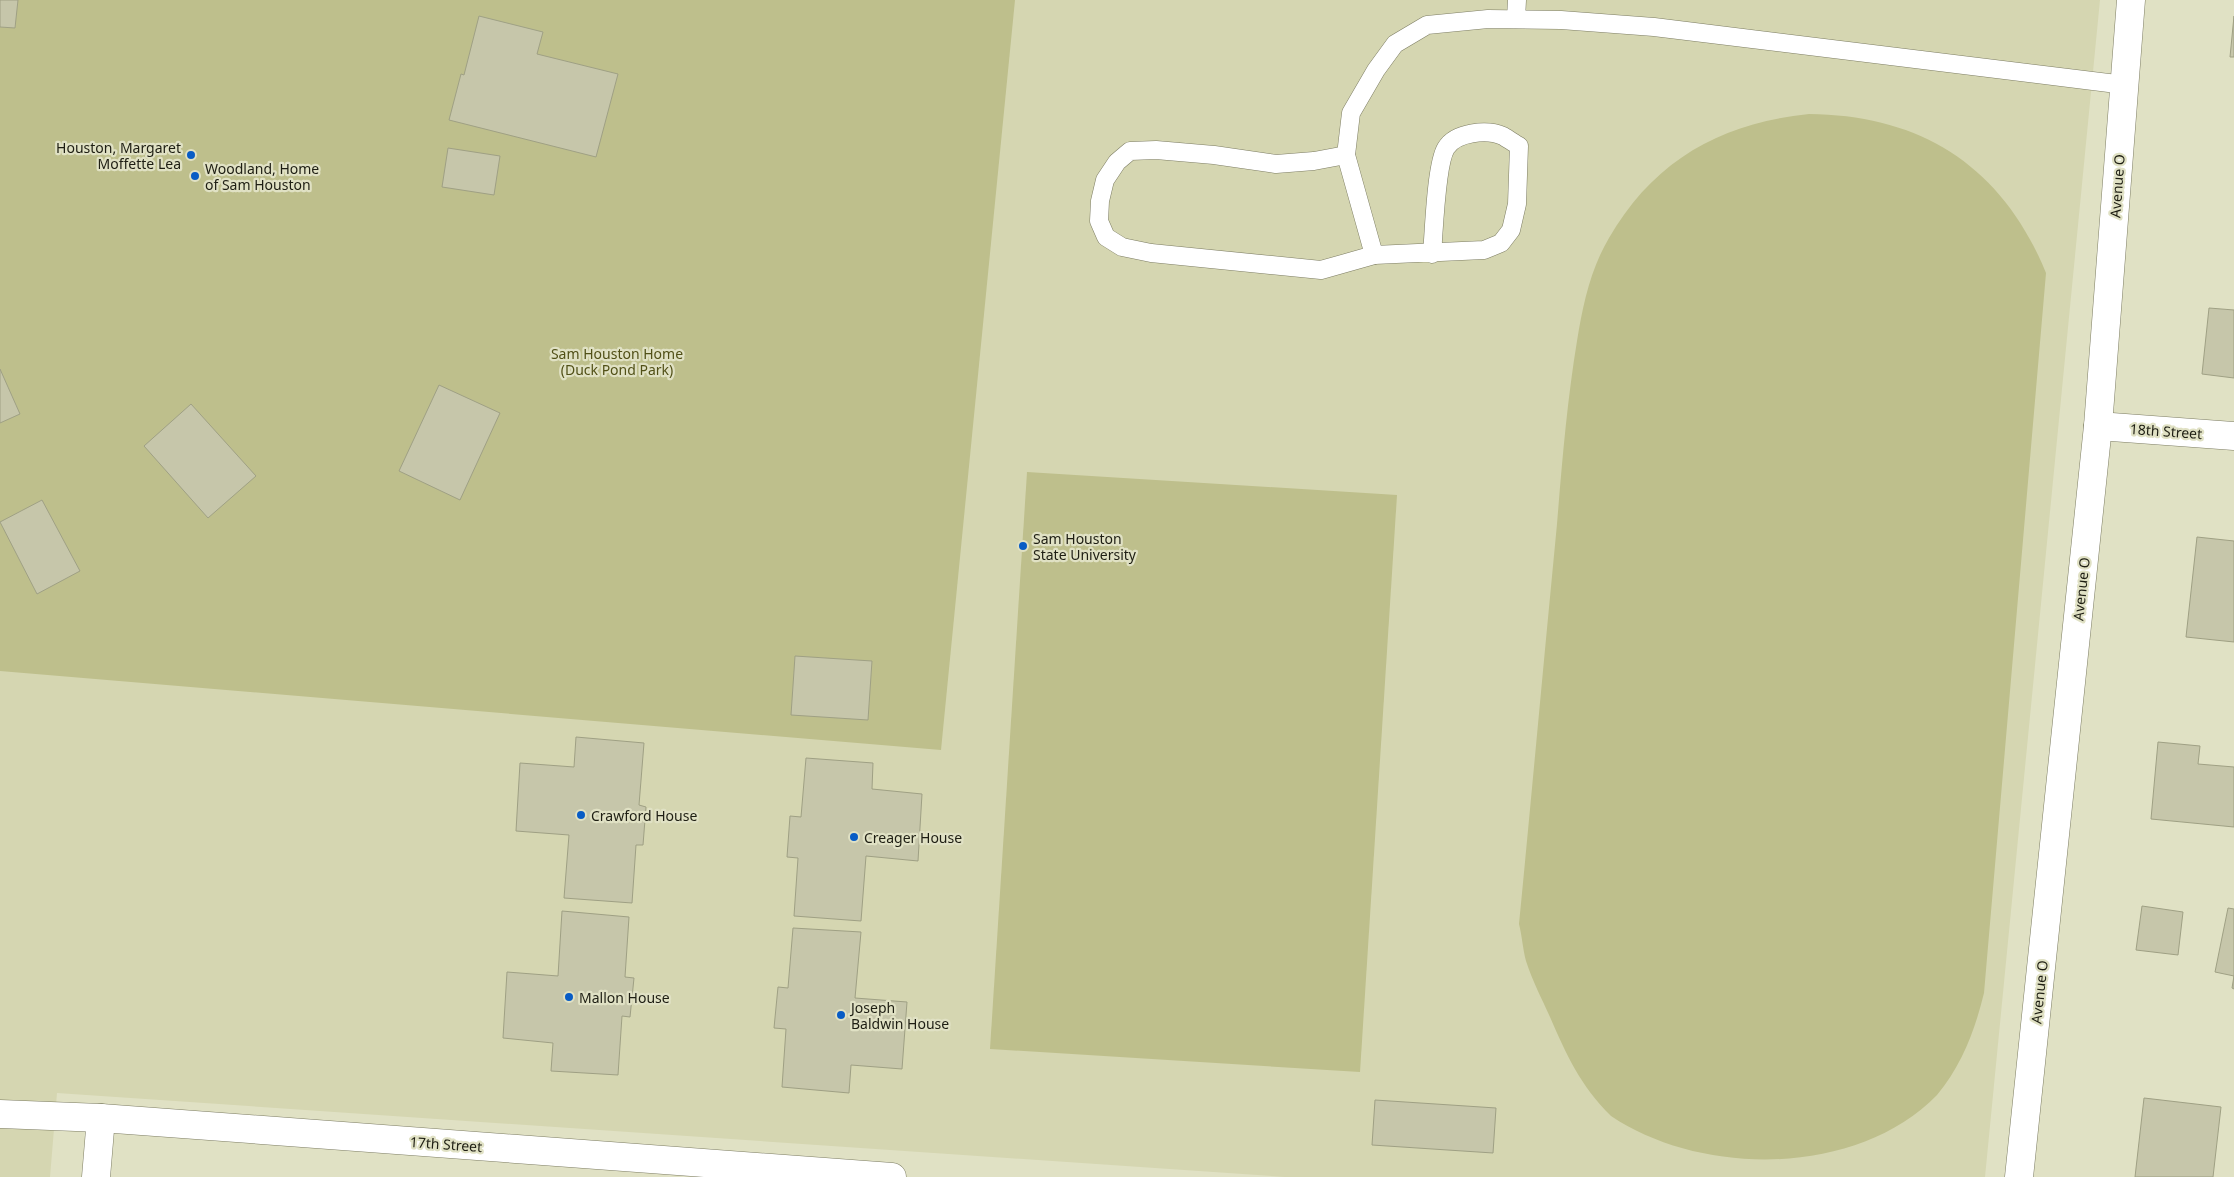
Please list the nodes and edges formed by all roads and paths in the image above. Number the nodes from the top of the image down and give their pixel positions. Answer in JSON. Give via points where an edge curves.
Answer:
{"nodes":[{"id":1,"x":1517,"y":0,"type":"edge"},
{"id":2,"x":2131,"y":0,"type":"edge"},
{"id":3,"x":1516,"y":19,"type":"junction"},
{"id":4,"x":2125,"y":84,"type":"junction"},
{"id":5,"x":1346,"y":155,"type":"junction"},
{"id":6,"x":1432,"y":254,"type":"junction"},
{"id":7,"x":1374,"y":255,"type":"junction"},
{"id":8,"x":2098,"y":426,"type":"junction"},
{"id":9,"x":2234,"y":436,"type":"edge"},
{"id":10,"x":0,"y":1114,"type":"edge"},
{"id":11,"x":101,"y":1118,"type":"junction"},
{"id":12,"x":96,"y":1177,"type":"edge"},
{"id":13,"x":892,"y":1177,"type":"edge"},
{"id":14,"x":2019,"y":1177,"type":"edge"}],
"edges":[{"from":1,"to":3,"type":"lane"},
{"from":2,"to":4,"type":"street","name":"Avenue O"},
{"from":3,"to":4,"type":"lane","via":[[1654,26]]},
{"from":3,"to":5,"type":"lane","via":[[1427,26],[1395,44],[1351,113]]},
{"from":4,"to":8,"type":"street","name":"Avenue O"},
{"from":5,"to":7,"type":"lane"},
{"from":5,"to":7,"type":"lane","via":[[1276,164],[1214,155],[1130,151],[1117,162],[1105,180],[1099,221],[1106,237],[1122,247],[1151,253],[1321,270]]},
{"from":6,"to":6,"type":"lane","via":[[1484,250],[1501,243],[1511,230],[1517,204],[1519,146],[1502,136],[1479,132],[1458,138],[1446,148],[1440,171]]},
{"from":6,"to":7,"type":"lane"},
{"from":8,"to":9,"type":"street","name":"18th Street"},
{"from":8,"to":14,"type":"street","name":"Avenue O"},
{"from":10,"to":11,"type":"street","name":"17th Street"},
{"from":11,"to":12,"type":"street"},
{"from":11,"to":13,"type":"street","name":"17th Street"}]}
